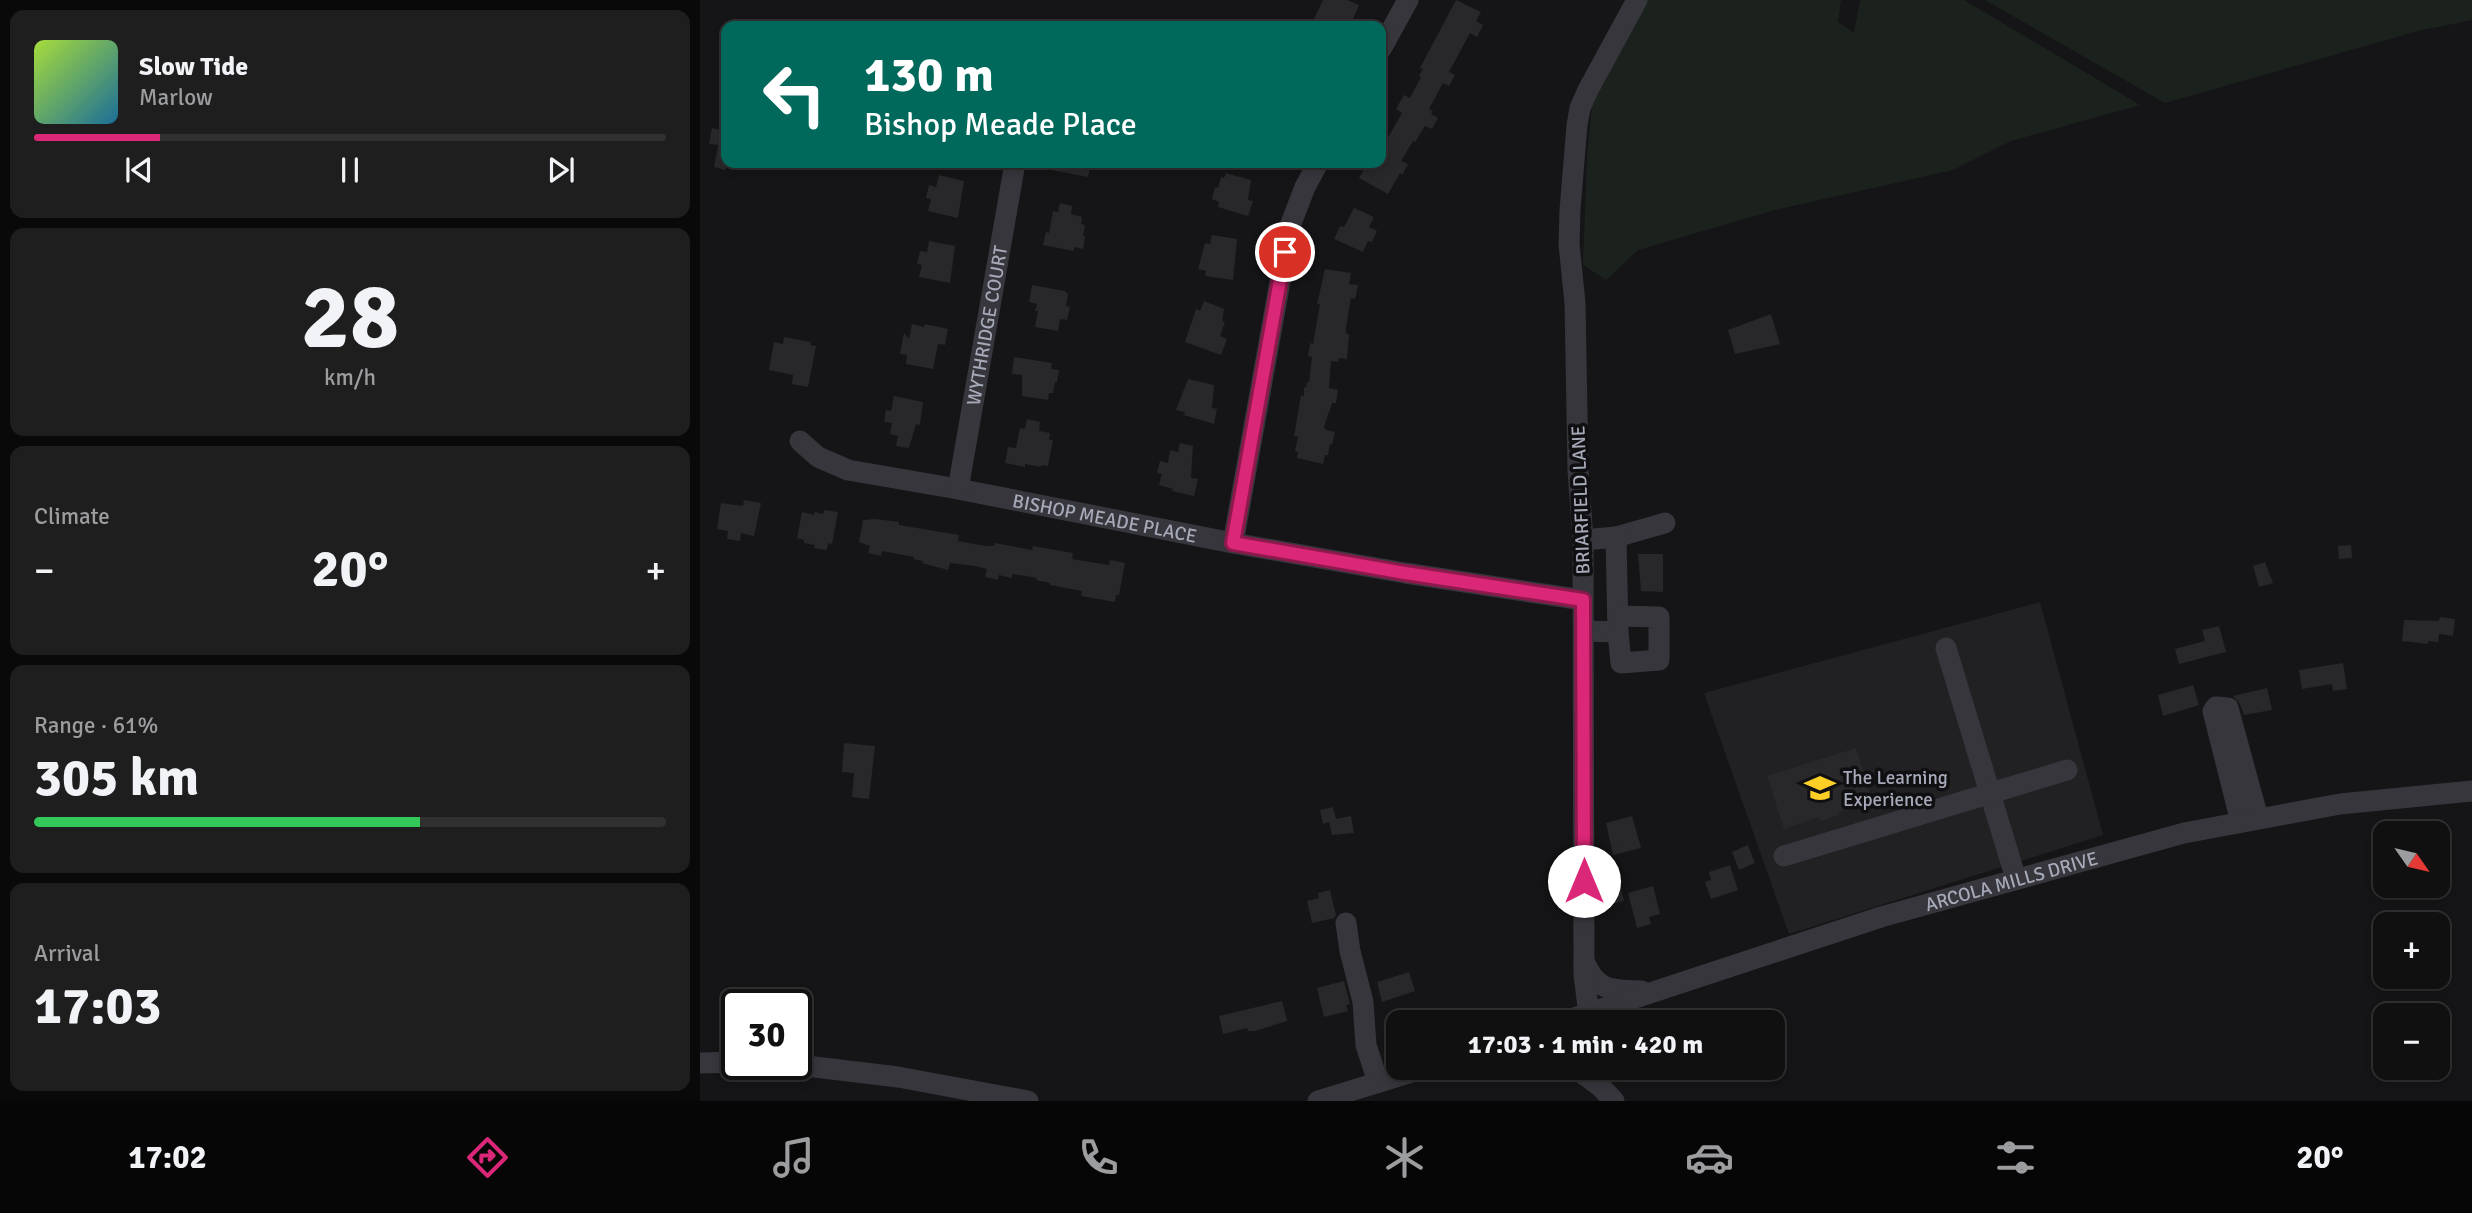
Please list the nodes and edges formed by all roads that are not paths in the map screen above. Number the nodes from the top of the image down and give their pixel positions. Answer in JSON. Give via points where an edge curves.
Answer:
{"nodes":[{"id":1,"x":1408,"y":0,"type":"edge"},
{"id":2,"x":1637,"y":0,"type":"edge"},
{"id":3,"x":1386,"y":40,"type":"edge"},
{"id":4,"x":1014,"y":168,"type":"edge"},
{"id":5,"x":1315,"y":168,"type":"edge"},
{"id":6,"x":800,"y":441,"type":"dead end"},
{"id":7,"x":958,"y":489,"type":"junction"},
{"id":8,"x":1665,"y":523,"type":"dead end"},
{"id":9,"x":1616,"y":537,"type":"junction"},
{"id":10,"x":1583,"y":540,"type":"junction"},
{"id":11,"x":1233,"y":543,"type":"junction"},
{"id":12,"x":1583,"y":600,"type":"junction"},
{"id":13,"x":1584,"y":631,"type":"junction"},
{"id":14,"x":1946,"y":648,"type":"dead end"},
{"id":15,"x":2067,"y":770,"type":"dead end"},
{"id":16,"x":2472,"y":791,"type":"edge"},
{"id":17,"x":1990,"y":793,"type":"junction"},
{"id":18,"x":1784,"y":856,"type":"dead end"},
{"id":19,"x":2016,"y":879,"type":"junction"},
{"id":20,"x":1346,"y":923,"type":"dead end"},
{"id":21,"x":1583,"y":960,"type":"junction"},
{"id":22,"x":1658,"y":991,"type":"junction"},
{"id":23,"x":1588,"y":1010,"type":"edge"},
{"id":24,"x":1609,"y":1010,"type":"edge"},
{"id":25,"x":721,"y":1062,"type":"edge"},
{"id":26,"x":700,"y":1063,"type":"edge"},
{"id":27,"x":812,"y":1067,"type":"edge"},
{"id":28,"x":1387,"y":1080,"type":"edge"},
{"id":29,"x":1591,"y":1080,"type":"edge"},
{"id":30,"x":1608,"y":1080,"type":"edge"},
{"id":31,"x":1378,"y":1083,"type":"junction"},
{"id":32,"x":1330,"y":1099,"type":"edge"},
{"id":33,"x":1028,"y":1101,"type":"edge"},
{"id":34,"x":1614,"y":1101,"type":"edge"}],
"edges":[{"from":1,"to":3,"type":"street"},
{"from":2,"to":10,"type":"street","name":"BRIARFIELD LANE","via":[[1587,90],[1577,125],[1569,244]]},
{"from":4,"to":7,"type":"street","name":"WYTHRIDGE COURT"},
{"from":5,"to":11,"type":"street","via":[[1290,226]]},
{"from":6,"to":7,"type":"street","name":"BISHOP MEADE PLACE","via":[[818,457],[848,470]]},
{"from":7,"to":11,"type":"street","name":"BISHOP MEADE PLACE"},
{"from":8,"to":9,"type":"street"},
{"from":9,"to":10,"type":"street"},
{"from":9,"to":13,"type":"street","via":[[1618,624]]},
{"from":10,"to":12,"type":"street","name":"BRIARFIELD LANE"},
{"from":11,"to":12,"type":"street","name":"BISHOP MEADE PLACE"},
{"from":12,"to":13,"type":"street","name":"BRIARFIELD LANE"},
{"from":13,"to":21,"type":"street","name":"BRIARFIELD LANE"},
{"from":14,"to":17,"type":"street"},
{"from":15,"to":17,"type":"street"},
{"from":16,"to":19,"type":"street","name":"ARCOLA MILLS DRIVE","via":[[2340,804],[2249,820]]},
{"from":17,"to":18,"type":"street"},
{"from":17,"to":19,"type":"street"},
{"from":19,"to":22,"type":"street","name":"ARCOLA MILLS DRIVE","via":[[1881,917]]},
{"from":20,"to":31,"type":"street","via":[[1363,1002],[1366,1045]]},
{"from":21,"to":22,"type":"street","via":[[1604,987]]},
{"from":21,"to":23,"type":"street","name":"BRIARFIELD LANE"},
{"from":22,"to":24,"type":"street","name":"ARCOLA MILLS DRIVE"},
{"from":25,"to":26,"type":"street"},
{"from":27,"to":33,"type":"street"},
{"from":28,"to":31,"type":"street"},
{"from":29,"to":34,"type":"street"},
{"from":30,"to":34,"type":"street"},
{"from":31,"to":32,"type":"street"}]}
